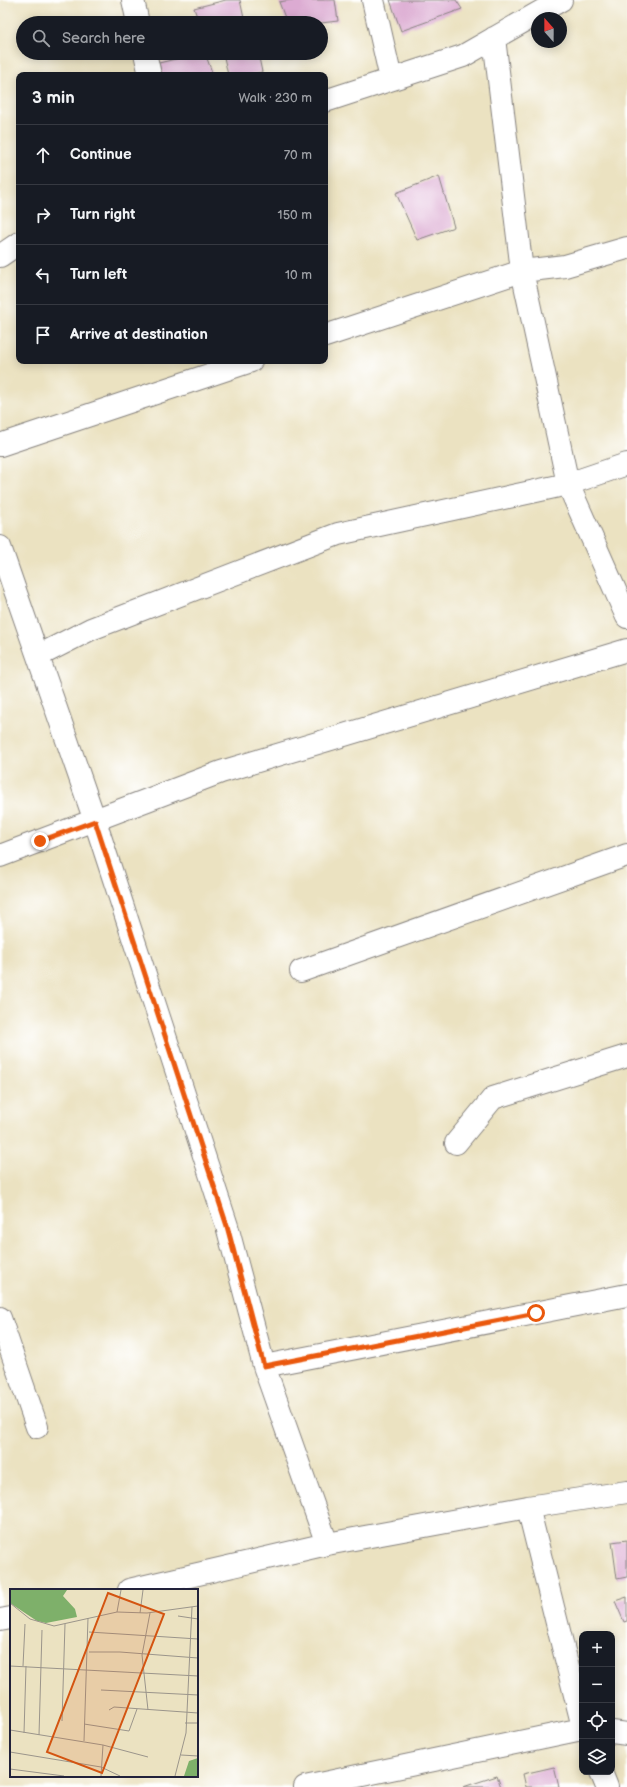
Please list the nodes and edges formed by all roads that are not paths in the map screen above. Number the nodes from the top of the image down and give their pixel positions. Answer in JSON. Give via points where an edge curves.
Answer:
{"nodes":[{"id":1,"x":133,"y":0,"type":"edge"},
{"id":2,"x":373,"y":0,"type":"edge"},
{"id":3,"x":561,"y":0,"type":"edge"},
{"id":4,"x":136,"y":16,"type":"edge"},
{"id":5,"x":494,"y":38,"type":"junction"},
{"id":6,"x":147,"y":60,"type":"edge"},
{"id":7,"x":149,"y":72,"type":"edge"},
{"id":8,"x":392,"y":79,"type":"junction"},
{"id":9,"x":328,"y":100,"type":"edge"},
{"id":10,"x":16,"y":245,"type":"edge"},
{"id":11,"x":627,"y":248,"type":"edge"},
{"id":12,"x":0,"y":256,"type":"edge"},
{"id":13,"x":522,"y":270,"type":"junction"},
{"id":14,"x":328,"y":335,"type":"edge"},
{"id":15,"x":242,"y":364,"type":"edge"},
{"id":16,"x":0,"y":445,"type":"edge"},
{"id":17,"x":627,"y":464,"type":"edge"},
{"id":18,"x":568,"y":484,"type":"junction"},
{"id":19,"x":0,"y":547,"type":"edge"},
{"id":20,"x":627,"y":617,"type":"edge"},
{"id":21,"x":627,"y":650,"type":"edge"},
{"id":22,"x":38,"y":656,"type":"junction"},
{"id":23,"x":95,"y":821,"type":"junction"},
{"id":24,"x":627,"y":855,"type":"edge"},
{"id":25,"x":0,"y":856,"type":"edge"},
{"id":26,"x":301,"y":971,"type":"dead end"},
{"id":27,"x":627,"y":1056,"type":"edge"},
{"id":28,"x":456,"y":1143,"type":"dead end"},
{"id":29,"x":627,"y":1295,"type":"edge"},
{"id":30,"x":0,"y":1318,"type":"edge"},
{"id":31,"x":264,"y":1366,"type":"junction"},
{"id":32,"x":37,"y":1427,"type":"dead end"},
{"id":33,"x":627,"y":1492,"type":"edge"},
{"id":34,"x":528,"y":1507,"type":"junction"},
{"id":35,"x":327,"y":1544,"type":"junction"},
{"id":36,"x":133,"y":1589,"type":"edge"},
{"id":37,"x":10,"y":1618,"type":"edge"},
{"id":38,"x":0,"y":1620,"type":"edge"},
{"id":39,"x":579,"y":1711,"type":"edge"},
{"id":40,"x":579,"y":1730,"type":"edge"},
{"id":41,"x":615,"y":1732,"type":"edge"},
{"id":42,"x":627,"y":1734,"type":"edge"},
{"id":43,"x":602,"y":1775,"type":"edge"},
{"id":44,"x":306,"y":1787,"type":"edge"},
{"id":45,"x":607,"y":1787,"type":"edge"}],
"edges":[{"from":1,"to":4,"type":"street"},
{"from":2,"to":8,"type":"street"},
{"from":3,"to":5,"type":"street"},
{"from":5,"to":8,"type":"street","via":[[463,56]]},
{"from":5,"to":13,"type":"street"},
{"from":6,"to":7,"type":"street"},
{"from":8,"to":9,"type":"street"},
{"from":10,"to":12,"type":"street"},
{"from":11,"to":13,"type":"street","via":[[565,266]]},
{"from":13,"to":14,"type":"street"},
{"from":13,"to":18,"type":"street"},
{"from":15,"to":16,"type":"street"},
{"from":17,"to":18,"type":"street"},
{"from":18,"to":20,"type":"street"},
{"from":18,"to":22,"type":"street","via":[[338,534],[91,628]]},
{"from":19,"to":22,"type":"street"},
{"from":21,"to":23,"type":"street","via":[[221,772]]},
{"from":22,"to":23,"type":"street"},
{"from":23,"to":25,"type":"street"},
{"from":23,"to":31,"type":"street","via":[[227,1226]]},
{"from":24,"to":26,"type":"street"},
{"from":27,"to":28,"type":"street","via":[[492,1098]]},
{"from":29,"to":31,"type":"street"},
{"from":30,"to":32,"type":"street"},
{"from":31,"to":35,"type":"street"},
{"from":33,"to":34,"type":"street"},
{"from":34,"to":35,"type":"street"},
{"from":34,"to":39,"type":"street"},
{"from":35,"to":36,"type":"street"},
{"from":37,"to":38,"type":"street"},
{"from":40,"to":44,"type":"street"},
{"from":41,"to":42,"type":"street"},
{"from":43,"to":45,"type":"street"}]}
